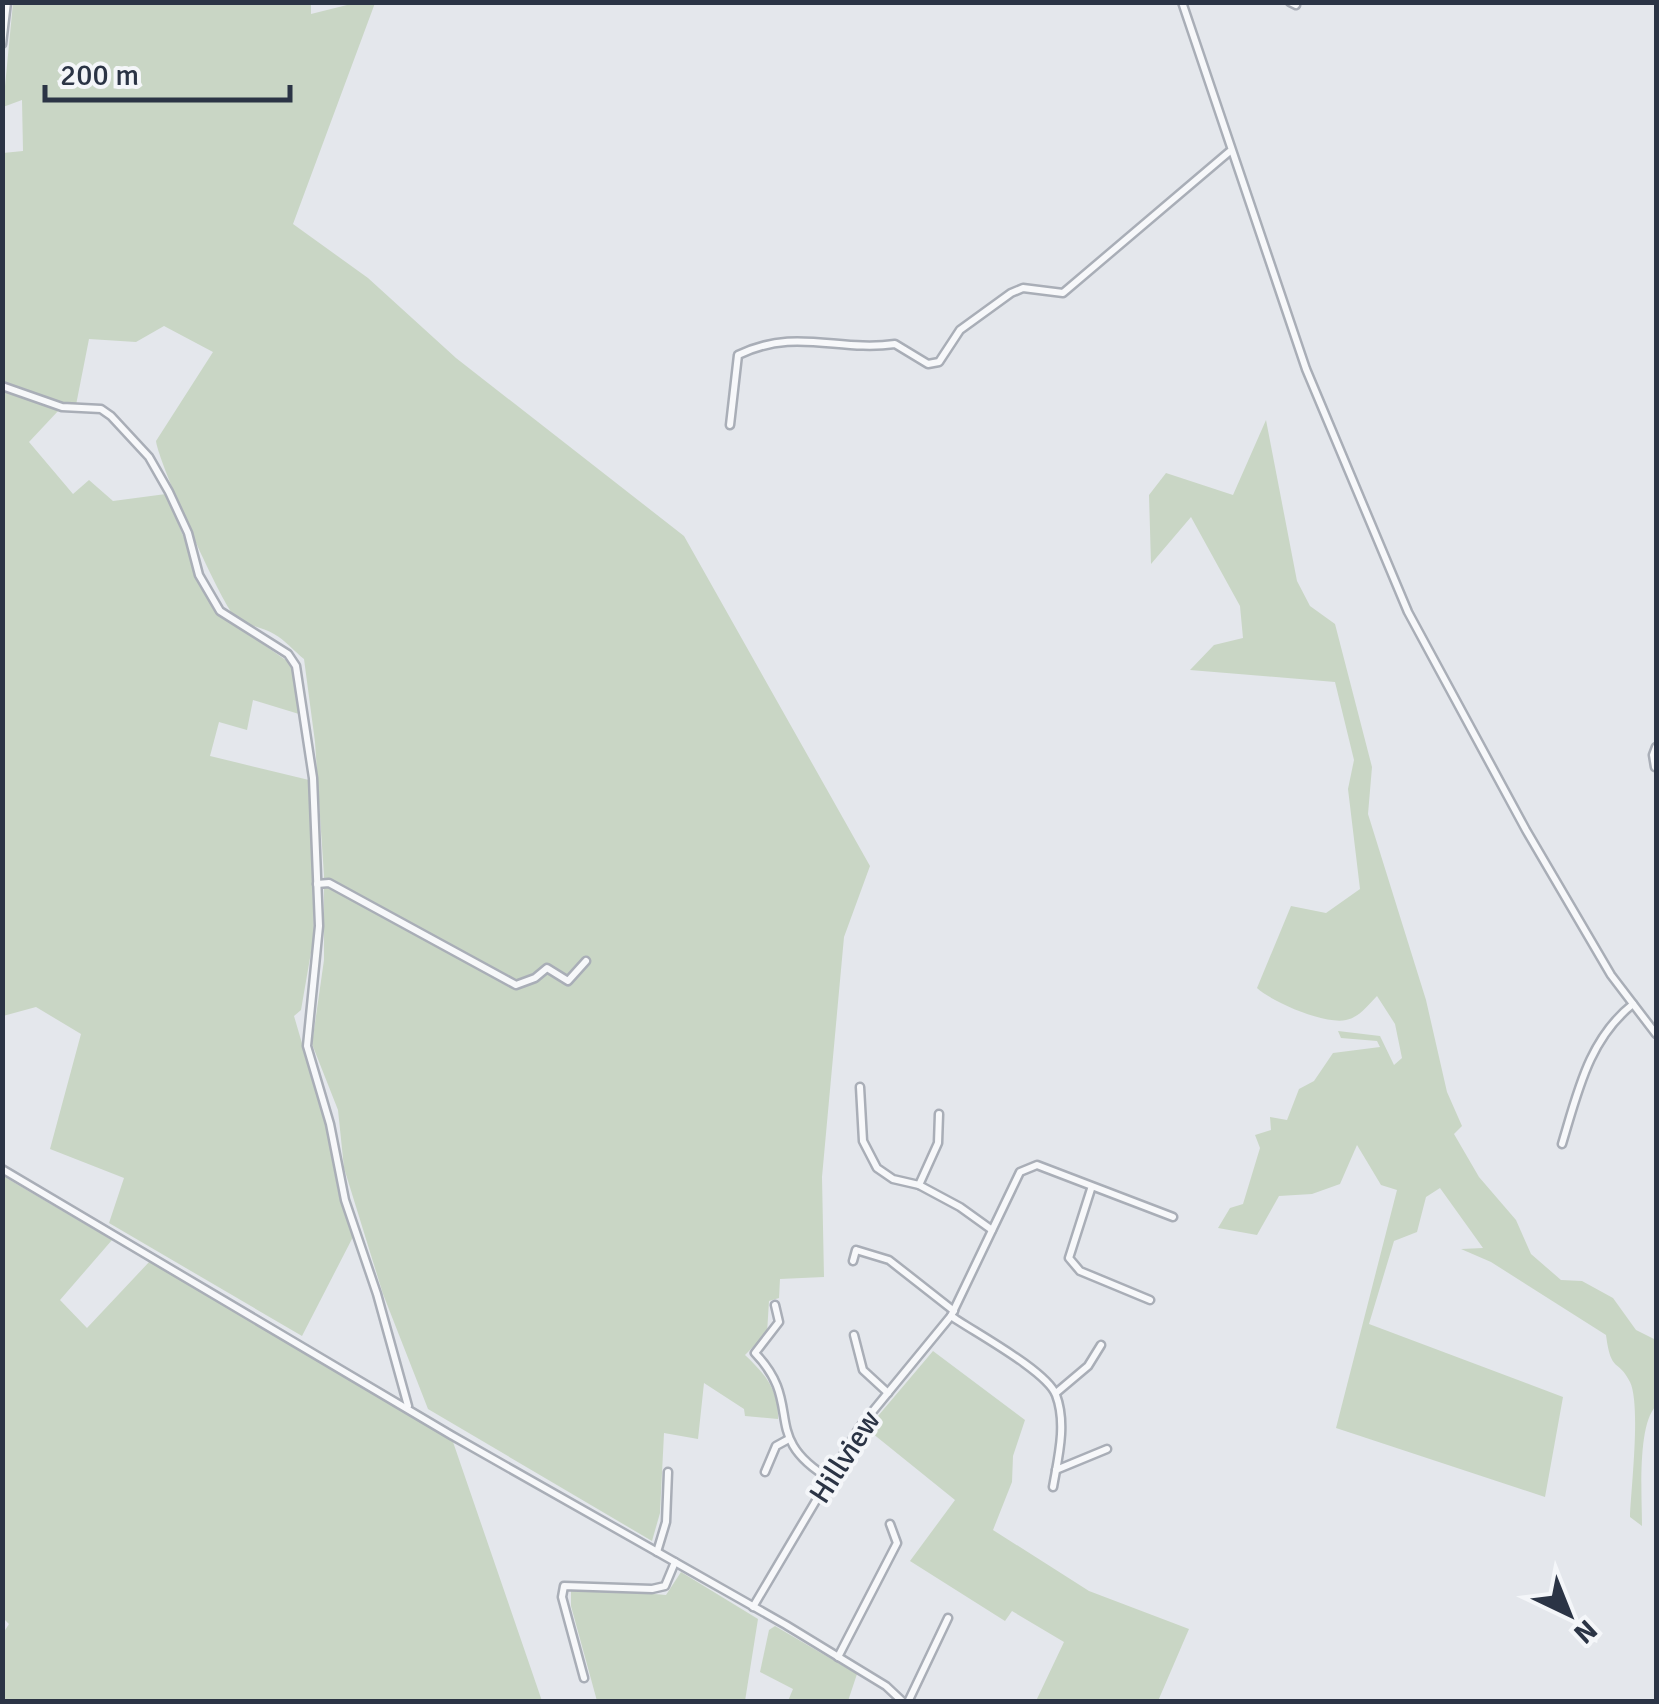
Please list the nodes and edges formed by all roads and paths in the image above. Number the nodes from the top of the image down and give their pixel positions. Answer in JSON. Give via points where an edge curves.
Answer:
{"nodes":[{"id":1,"x":7,"y":2,"type":"edge"},
{"id":2,"x":1182,"y":2,"type":"edge"},
{"id":3,"x":2,"y":44,"type":"edge"},
{"id":4,"x":1229,"y":152,"type":"junction"},
{"id":5,"x":2,"y":386,"type":"edge"},
{"id":6,"x":730,"y":424,"type":"dead end"},
{"id":7,"x":1656,"y":747,"type":"edge"},
{"id":8,"x":1655,"y":767,"type":"edge"},
{"id":9,"x":317,"y":884,"type":"junction"},
{"id":10,"x":586,"y":961,"type":"dead end"},
{"id":11,"x":1633,"y":1004,"type":"junction"},
{"id":12,"x":1656,"y":1034,"type":"edge"},
{"id":13,"x":860,"y":1087,"type":"dead end"},
{"id":14,"x":939,"y":1113,"type":"dead end"},
{"id":15,"x":1562,"y":1144,"type":"dead end"},
{"id":16,"x":2,"y":1169,"type":"edge"},
{"id":17,"x":919,"y":1186,"type":"junction"},
{"id":18,"x":1091,"y":1189,"type":"junction"},
{"id":19,"x":1172,"y":1217,"type":"dead end"},
{"id":20,"x":992,"y":1230,"type":"junction"},
{"id":21,"x":853,"y":1262,"type":"dead end"},
{"id":22,"x":1150,"y":1300,"type":"dead end"},
{"id":23,"x":775,"y":1305,"type":"dead end"},
{"id":24,"x":952,"y":1314,"type":"junction"},
{"id":25,"x":855,"y":1334,"type":"dead end"},
{"id":26,"x":1101,"y":1346,"type":"dead end"},
{"id":27,"x":888,"y":1393,"type":"junction"},
{"id":28,"x":1056,"y":1393,"type":"junction"},
{"id":29,"x":408,"y":1406,"type":"junction"},
{"id":30,"x":787,"y":1440,"type":"junction"},
{"id":31,"x":1108,"y":1449,"type":"dead end"},
{"id":32,"x":1056,"y":1470,"type":"junction"},
{"id":33,"x":668,"y":1472,"type":"dead end"},
{"id":34,"x":765,"y":1472,"type":"dead end"},
{"id":35,"x":830,"y":1478,"type":"junction"},
{"id":36,"x":1053,"y":1487,"type":"dead end"},
{"id":37,"x":890,"y":1524,"type":"dead end"},
{"id":38,"x":657,"y":1552,"type":"junction"},
{"id":39,"x":674,"y":1562,"type":"junction"},
{"id":40,"x":753,"y":1606,"type":"junction"},
{"id":41,"x":948,"y":1618,"type":"dead end"},
{"id":42,"x":838,"y":1657,"type":"junction"},
{"id":43,"x":584,"y":1678,"type":"dead end"},
{"id":44,"x":905,"y":1702,"type":"edge"}],
"edges":[{"from":1,"to":3,"type":"street"},
{"from":2,"to":4,"type":"street"},
{"from":4,"to":6,"type":"street","via":[[1063,294],[1023,288],[1011,294],[960,330],[939,362],[928,364],[895,344],[866,348],[785,339],[738,355]]},
{"from":4,"to":11,"type":"street","via":[[1306,369],[1408,612],[1526,830]]},
{"from":5,"to":9,"type":"street","via":[[112,416],[169,492],[199,575],[220,611],[288,654],[298,675],[312,778]]},
{"from":7,"to":8,"type":"street"},
{"from":9,"to":10,"type":"street","via":[[330,883],[516,984],[547,968],[568,981]]},
{"from":9,"to":29,"type":"street","via":[[320,926],[307,1046],[344,1200]]},
{"from":11,"to":12,"type":"street"},
{"from":11,"to":15,"type":"street","via":[[1596,1044]]},
{"from":13,"to":17,"type":"street","via":[[863,1141],[871,1160],[886,1176]]},
{"from":14,"to":17,"type":"street","via":[[938,1143]]},
{"from":16,"to":29,"type":"street"},
{"from":17,"to":20,"type":"street"},
{"from":18,"to":19,"type":"street"},
{"from":18,"to":20,"type":"street","name":"Hillview","via":[[1031,1165],[1015,1178]]},
{"from":18,"to":22,"type":"street","via":[[1069,1258],[1080,1271]]},
{"from":20,"to":24,"type":"street","name":"Hillview"},
{"from":21,"to":24,"type":"street","via":[[856,1250],[889,1260]]},
{"from":23,"to":30,"type":"street","via":[[779,1322],[754,1353],[781,1387]]},
{"from":24,"to":27,"type":"street","name":"Hillview"},
{"from":24,"to":28,"type":"street"},
{"from":25,"to":27,"type":"street","via":[[863,1370]]},
{"from":26,"to":28,"type":"street"},
{"from":27,"to":35,"type":"street","name":"Hillview"},
{"from":28,"to":32,"type":"street"},
{"from":29,"to":38,"type":"street"},
{"from":30,"to":34,"type":"street","via":[[776,1446]]},
{"from":30,"to":35,"type":"street","via":[[803,1462]]},
{"from":31,"to":32,"type":"street"},
{"from":32,"to":36,"type":"street"},
{"from":33,"to":38,"type":"street"},
{"from":35,"to":40,"type":"street","name":"Hillview"},
{"from":37,"to":42,"type":"street","via":[[898,1542]]},
{"from":38,"to":39,"type":"street"},
{"from":39,"to":40,"type":"street"},
{"from":39,"to":43,"type":"street","via":[[665,1586],[652,1589],[564,1586]]},
{"from":40,"to":42,"type":"street"},
{"from":41,"to":44,"type":"street"},
{"from":42,"to":44,"type":"street"}]}
